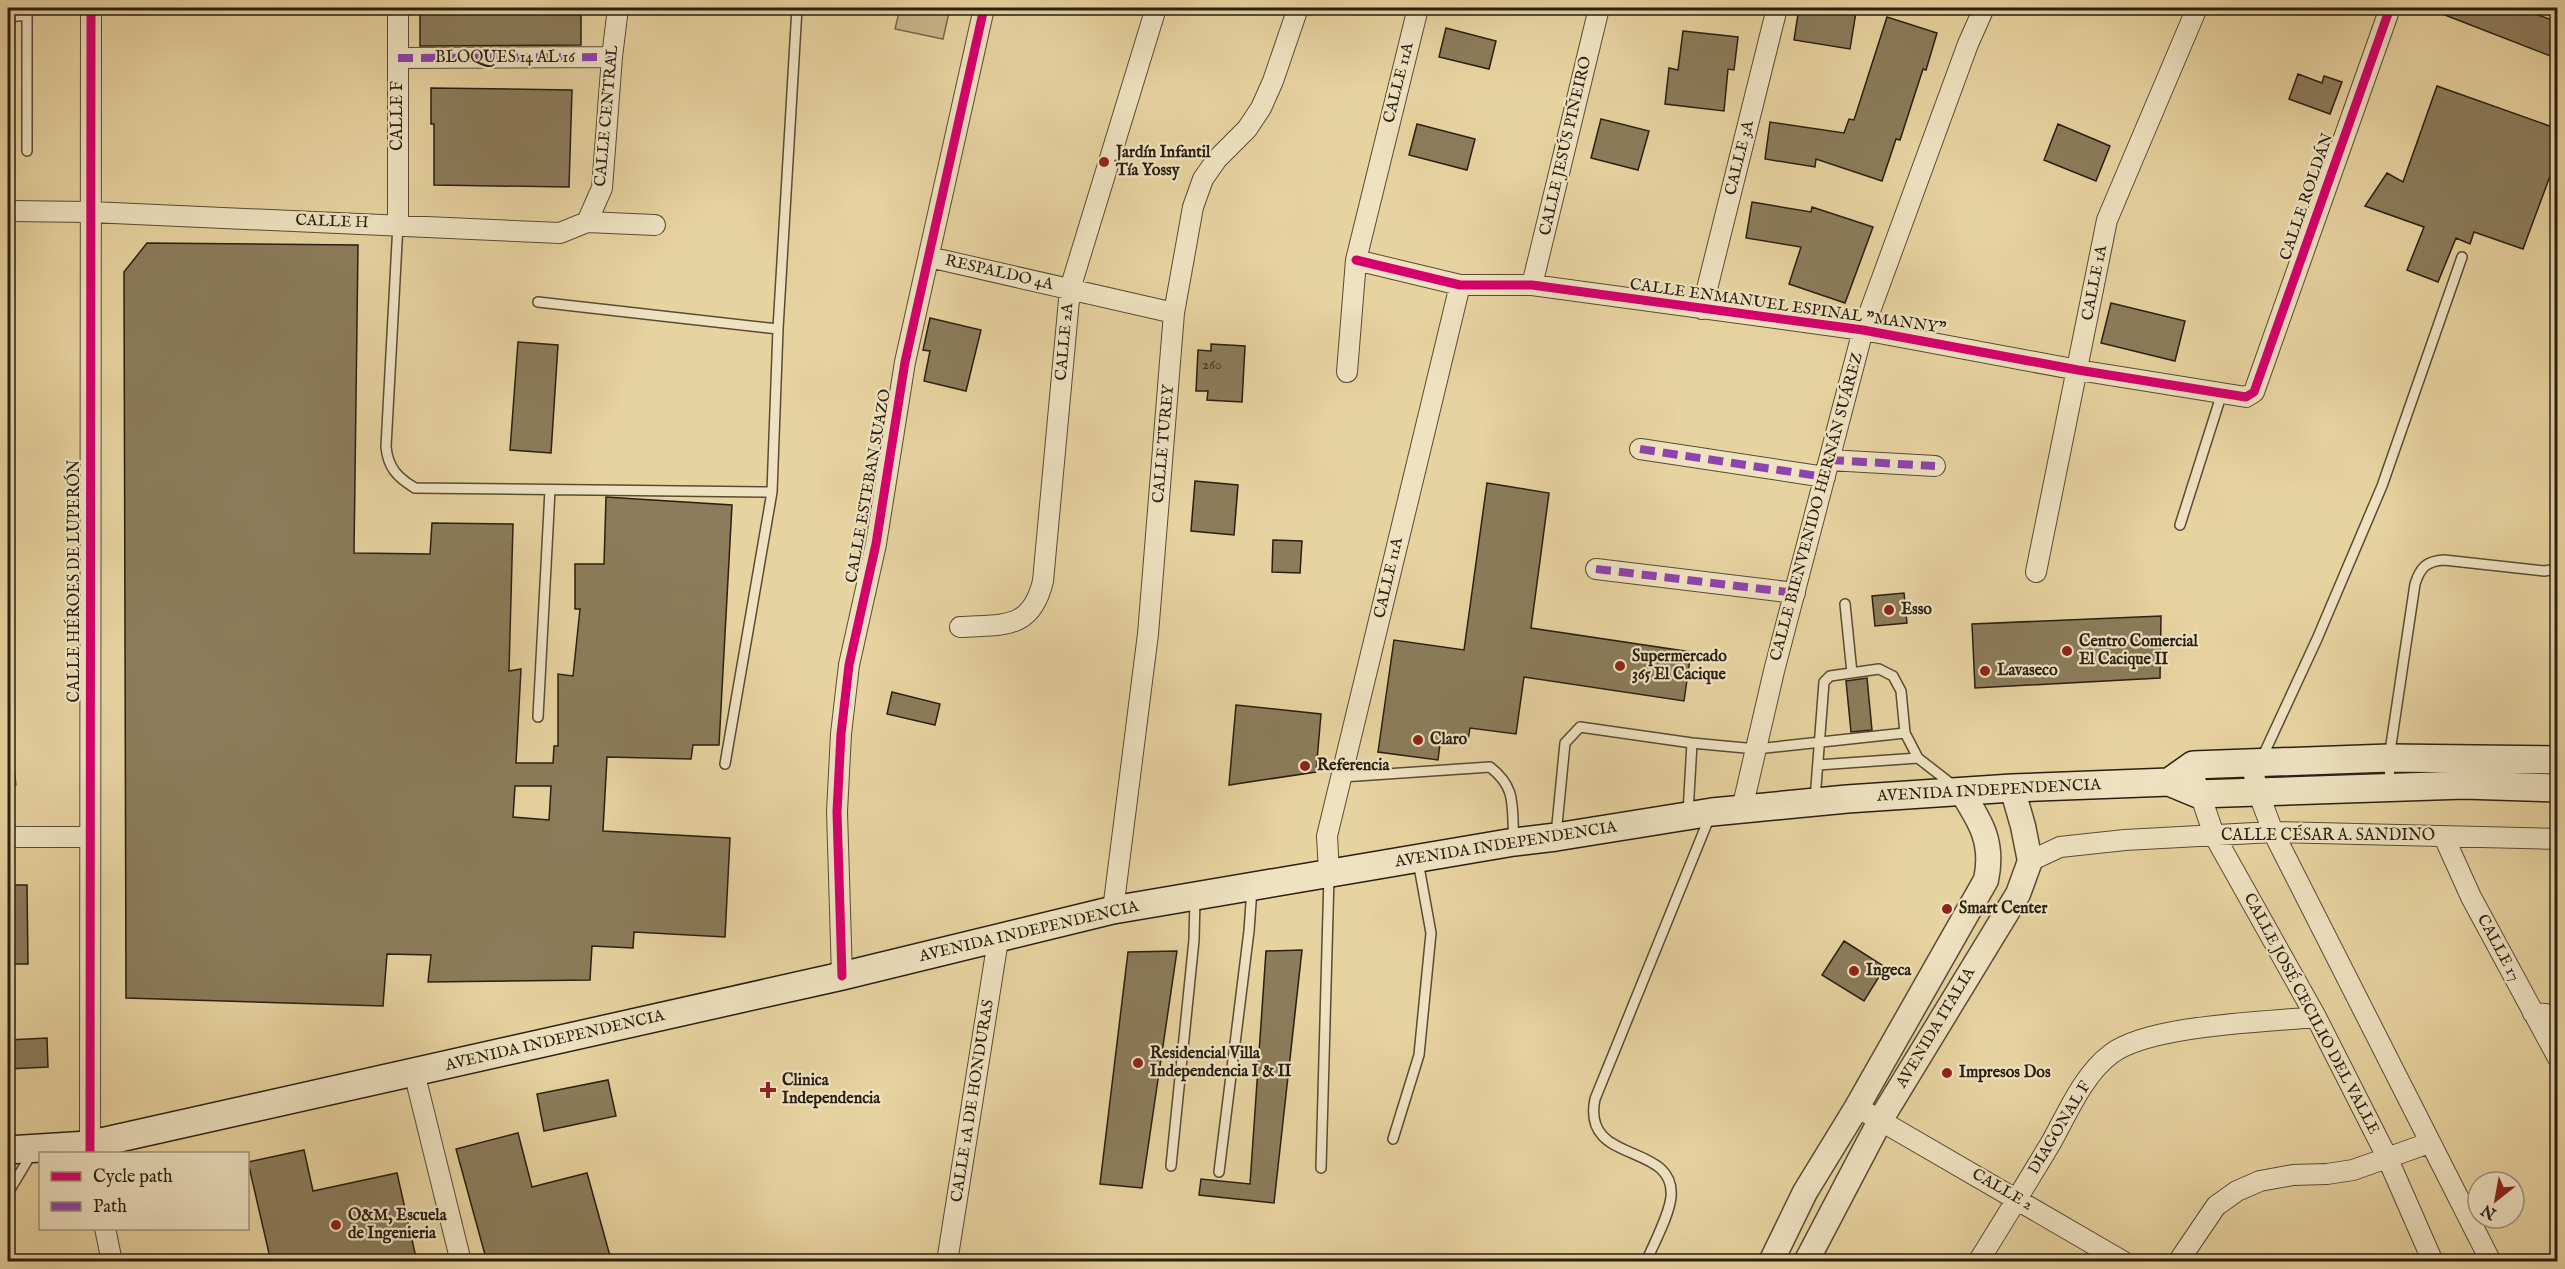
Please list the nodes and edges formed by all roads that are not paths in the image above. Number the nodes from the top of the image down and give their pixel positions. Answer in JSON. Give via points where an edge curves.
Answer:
{"nodes":[{"id":1,"x":91,"y":8,"type":"edge"},
{"id":2,"x":398,"y":8,"type":"edge"},
{"id":3,"x":618,"y":8,"type":"edge"},
{"id":4,"x":797,"y":8,"type":"edge"},
{"id":5,"x":984,"y":8,"type":"edge"},
{"id":6,"x":1156,"y":8,"type":"edge"},
{"id":7,"x":1298,"y":8,"type":"edge"},
{"id":8,"x":1418,"y":8,"type":"edge"},
{"id":9,"x":1599,"y":8,"type":"edge"},
{"id":10,"x":1777,"y":8,"type":"edge"},
{"id":11,"x":1984,"y":8,"type":"edge"},
{"id":12,"x":2198,"y":8,"type":"edge"},
{"id":13,"x":2390,"y":8,"type":"edge"},
{"id":14,"x":27,"y":11,"type":"edge"},
{"id":15,"x":8,"y":17,"type":"edge"},
{"id":16,"x":612,"y":57,"type":"junction"},
{"id":17,"x":398,"y":58,"type":"junction"},
{"id":18,"x":27,"y":151,"type":"dead end"},
{"id":19,"x":8,"y":211,"type":"edge"},
{"id":20,"x":91,"y":212,"type":"junction"},
{"id":21,"x":587,"y":222,"type":"junction"},
{"id":22,"x":398,"y":224,"type":"junction"},
{"id":23,"x":655,"y":225,"type":"dead end"},
{"id":24,"x":929,"y":257,"type":"junction"},
{"id":25,"x":2462,"y":257,"type":"dead end"},
{"id":26,"x":1356,"y":260,"type":"junction"},
{"id":27,"x":1460,"y":285,"type":"junction"},
{"id":28,"x":1532,"y":285,"type":"junction"},
{"id":29,"x":1070,"y":289,"type":"junction"},
{"id":30,"x":538,"y":302,"type":"dead end"},
{"id":31,"x":1702,"y":309,"type":"junction"},
{"id":32,"x":1174,"y":313,"type":"junction"},
{"id":33,"x":778,"y":329,"type":"junction"},
{"id":34,"x":1863,"y":330,"type":"junction"},
{"id":35,"x":2078,"y":369,"type":"junction"},
{"id":36,"x":1347,"y":372,"type":"dead end"},
{"id":37,"x":2222,"y":393,"type":"junction"},
{"id":38,"x":2251,"y":395,"type":"joint"},
{"id":39,"x":1640,"y":449,"type":"dead end"},
{"id":40,"x":1935,"y":466,"type":"dead end"},
{"id":41,"x":1827,"y":469,"type":"junction"},
{"id":42,"x":550,"y":490,"type":"junction"},
{"id":43,"x":772,"y":492,"type":"junction"},
{"id":44,"x":2180,"y":525,"type":"dead end"},
{"id":45,"x":1596,"y":569,"type":"dead end"},
{"id":46,"x":2558,"y":569,"type":"edge"},
{"id":47,"x":2036,"y":572,"type":"dead end"},
{"id":48,"x":1794,"y":593,"type":"junction"},
{"id":49,"x":1845,"y":604,"type":"dead end"},
{"id":50,"x":960,"y":627,"type":"dead end"},
{"id":51,"x":1852,"y":673,"type":"junction"},
{"id":52,"x":538,"y":717,"type":"dead end"},
{"id":53,"x":1905,"y":733,"type":"junction"},
{"id":54,"x":1819,"y":741,"type":"junction"},
{"id":55,"x":1692,"y":744,"type":"junction"},
{"id":56,"x":1756,"y":749,"type":"junction"},
{"id":57,"x":1918,"y":758,"type":"junction"},
{"id":58,"x":2389,"y":758,"type":"junction"},
{"id":59,"x":2558,"y":760,"type":"edge"},
{"id":60,"x":2255,"y":762,"type":"junction"},
{"id":61,"x":725,"y":764,"type":"dead end"},
{"id":62,"x":1818,"y":765,"type":"junction"},
{"id":63,"x":2193,"y":765,"type":"junction"},
{"id":64,"x":1342,"y":777,"type":"junction"},
{"id":65,"x":2169,"y":782,"type":"junction"},
{"id":66,"x":2012,"y":788,"type":"junction"},
{"id":67,"x":2390,"y":788,"type":"junction"},
{"id":68,"x":2558,"y":788,"type":"edge"},
{"id":69,"x":1961,"y":792,"type":"junction"},
{"id":70,"x":2258,"y":792,"type":"junction"},
{"id":71,"x":2198,"y":794,"type":"junction"},
{"id":72,"x":1815,"y":802,"type":"junction"},
{"id":73,"x":1742,"y":809,"type":"junction"},
{"id":74,"x":1700,"y":814,"type":"junction"},
{"id":75,"x":2272,"y":832,"type":"junction"},
{"id":76,"x":2214,"y":835,"type":"junction"},
{"id":77,"x":8,"y":837,"type":"edge"},
{"id":78,"x":90,"y":837,"type":"junction"},
{"id":79,"x":1556,"y":837,"type":"junction"},
{"id":80,"x":2444,"y":837,"type":"junction"},
{"id":81,"x":2558,"y":839,"type":"edge"},
{"id":82,"x":1514,"y":842,"type":"junction"},
{"id":83,"x":1418,"y":858,"type":"junction"},
{"id":84,"x":2030,"y":861,"type":"junction"},
{"id":85,"x":1329,"y":872,"type":"junction"},
{"id":86,"x":1252,"y":885,"type":"junction"},
{"id":87,"x":1195,"y":897,"type":"junction"},
{"id":88,"x":1113,"y":910,"type":"junction"},
{"id":89,"x":998,"y":940,"type":"junction"},
{"id":90,"x":842,"y":976,"type":"junction"},
{"id":91,"x":2533,"y":1014,"type":"junction"},
{"id":92,"x":2558,"y":1015,"type":"edge"},
{"id":93,"x":2316,"y":1017,"type":"junction"},
{"id":94,"x":2558,"y":1058,"type":"edge"},
{"id":95,"x":414,"y":1072,"type":"junction"},
{"id":96,"x":1857,"y":1107,"type":"junction"},
{"id":97,"x":1881,"y":1119,"type":"junction"},
{"id":98,"x":1393,"y":1139,"type":"dead end"},
{"id":99,"x":2429,"y":1143,"type":"junction"},
{"id":100,"x":35,"y":1148,"type":"junction"},
{"id":101,"x":89,"y":1149,"type":"edge"},
{"id":102,"x":8,"y":1150,"type":"edge"},
{"id":103,"x":2387,"y":1156,"type":"junction"},
{"id":104,"x":1171,"y":1166,"type":"dead end"},
{"id":105,"x":1321,"y":1168,"type":"dead end"},
{"id":106,"x":1219,"y":1172,"type":"dead end"},
{"id":107,"x":8,"y":1193,"type":"edge"},
{"id":108,"x":2018,"y":1199,"type":"junction"},
{"id":109,"x":105,"y":1230,"type":"edge"},
{"id":110,"x":112,"y":1262,"type":"edge"},
{"id":111,"x":461,"y":1262,"type":"edge"},
{"id":112,"x":947,"y":1262,"type":"edge"},
{"id":113,"x":1646,"y":1262,"type":"edge"},
{"id":114,"x":1771,"y":1262,"type":"edge"},
{"id":115,"x":1806,"y":1262,"type":"edge"},
{"id":116,"x":1978,"y":1262,"type":"edge"},
{"id":117,"x":2124,"y":1262,"type":"edge"},
{"id":118,"x":2178,"y":1262,"type":"edge"},
{"id":119,"x":2433,"y":1262,"type":"edge"},
{"id":120,"x":2491,"y":1262,"type":"edge"}],
"edges":[{"from":1,"to":20,"type":"street","name":"CALLE HÉROES DE LUPERÓN"},
{"from":2,"to":17,"type":"street","name":"CALLE F"},
{"from":3,"to":16,"type":"street","name":"CALLE CENTRAL"},
{"from":4,"to":33,"type":"lane"},
{"from":5,"to":24,"type":"street","name":"CALLE ESTEBAN SUAZO"},
{"from":6,"to":29,"type":"street","name":"CALLE 2A"},
{"from":7,"to":32,"type":"street","name":"CALLE TUREY","via":[[1261,108],[1203,179],[1193,207]]},
{"from":8,"to":26,"type":"street","name":"CALLE 11A"},
{"from":9,"to":28,"type":"street","name":"CALLE JESÚS PIÑEIRO"},
{"from":10,"to":31,"type":"street","name":"CALLE 3A"},
{"from":11,"to":34,"type":"street","name":"CALLE BIENVENIDO HERNÁN SUÁREZ"},
{"from":12,"to":35,"type":"street","name":"CALLE 1A","via":[[2107,220]]},
{"from":13,"to":38,"type":"street","name":"CALLE ROLDÁN"},
{"from":14,"to":15,"type":"lane"},
{"from":14,"to":18,"type":"lane"},
{"from":16,"to":17,"type":"street","name":"BLOQUES 14 AL 16"},
{"from":16,"to":21,"type":"street","name":"CALLE CENTRAL","via":[[602,188]]},
{"from":17,"to":22,"type":"street","name":"CALLE F"},
{"from":19,"to":20,"type":"street","name":"CALLE H"},
{"from":20,"to":22,"type":"street","name":"CALLE H"},
{"from":20,"to":78,"type":"street","name":"CALLE HÉROES DE LUPERÓN"},
{"from":21,"to":22,"type":"street","name":"CALLE H","via":[[560,233]]},
{"from":21,"to":23,"type":"street","name":"CALLE H"},
{"from":22,"to":42,"type":"lane","via":[[387,461],[399,479],[415,488]]},
{"from":24,"to":29,"type":"street","name":"RESPALDO 4A"},
{"from":24,"to":90,"type":"street","name":"CALLE ESTEBAN SUAZO","via":[[905,362],[876,544],[846,688],[837,812]]},
{"from":25,"to":60,"type":"lane","via":[[2382,486],[2317,639]]},
{"from":26,"to":27,"type":"street","name":"CALLE ENMANUEL ESPINAL \"MANNY\""},
{"from":26,"to":36,"type":"street","name":"CALLE 11A"},
{"from":27,"to":28,"type":"street","name":"CALLE ENMANUEL ESPINAL \"MANNY\""},
{"from":27,"to":64,"type":"street","name":"CALLE 11A"},
{"from":28,"to":31,"type":"street","name":"CALLE ENMANUEL ESPINAL \"MANNY\""},
{"from":29,"to":32,"type":"street","name":"RESPALDO 4A"},
{"from":29,"to":50,"type":"street","name":"CALLE 2A","via":[[1039,596],[1032,610],[1013,624]]},
{"from":30,"to":33,"type":"lane"},
{"from":31,"to":34,"type":"street","name":"CALLE ENMANUEL ESPINAL \"MANNY\""},
{"from":32,"to":88,"type":"street","name":"CALLE TUREY","via":[[1148,634]]},
{"from":33,"to":43,"type":"lane"},
{"from":34,"to":35,"type":"street","name":"CALLE ENMANUEL ESPINAL \"MANNY\""},
{"from":34,"to":41,"type":"street","name":"CALLE BIENVENIDO HERNÁN SUÁREZ"},
{"from":35,"to":37,"type":"street","name":"CALLE ENMANUEL ESPINAL \"MANNY\""},
{"from":35,"to":47,"type":"street","name":"CALLE 1A"},
{"from":37,"to":38,"type":"street","name":"CALLE ENMANUEL ESPINAL \"MANNY\""},
{"from":37,"to":44,"type":"lane"},
{"from":39,"to":41,"type":"street"},
{"from":40,"to":41,"type":"street"},
{"from":41,"to":48,"type":"street","name":"CALLE BIENVENIDO HERNÁN SUÁREZ"},
{"from":42,"to":43,"type":"lane"},
{"from":42,"to":52,"type":"lane"},
{"from":43,"to":61,"type":"lane"},
{"from":45,"to":48,"type":"street"},
{"from":46,"to":58,"type":"lane","via":[[2544,571],[2444,560],[2425,564],[2415,584]]},
{"from":48,"to":56,"type":"street","name":"CALLE BIENVENIDO HERNÁN SUÁREZ"},
{"from":49,"to":51,"type":"lane"},
{"from":51,"to":53,"type":"lane","via":[[1879,669],[1893,676],[1900,691]]},
{"from":51,"to":54,"type":"lane","via":[[1830,676],[1824,682]]},
{"from":53,"to":54,"type":"lane"},
{"from":53,"to":57,"type":"lane"},
{"from":54,"to":56,"type":"lane"},
{"from":54,"to":62,"type":"lane"},
{"from":55,"to":56,"type":"lane"},
{"from":55,"to":74,"type":"lane"},
{"from":55,"to":79,"type":"lane","via":[[1580,727],[1565,743]]},
{"from":56,"to":73,"type":"street","name":"CALLE BIENVENIDO HERNÁN SUÁREZ"},
{"from":57,"to":62,"type":"lane"},
{"from":57,"to":69,"type":"lane"},
{"from":58,"to":59,"type":"main road"},
{"from":58,"to":60,"type":"main road"},
{"from":58,"to":67,"type":"lane"},
{"from":60,"to":63,"type":"main road"},
{"from":60,"to":70,"type":"street"},
{"from":62,"to":72,"type":"lane"},
{"from":63,"to":65,"type":"main road"},
{"from":63,"to":71,"type":"street","name":"CALLE JOSÉ CECILIO DEL VALLE"},
{"from":64,"to":82,"type":"lane","via":[[1490,767],[1510,789]]},
{"from":64,"to":85,"type":"street","name":"CALLE 11A","via":[[1327,836]]},
{"from":65,"to":66,"type":"main road","name":"AVENIDA INDEPENDENCIA"},
{"from":65,"to":71,"type":"main road","name":"AVENIDA INDEPENDENCIA"},
{"from":66,"to":69,"type":"main road","name":"AVENIDA INDEPENDENCIA"},
{"from":66,"to":84,"type":"street"},
{"from":67,"to":68,"type":"main road","name":"AVENIDA INDEPENDENCIA"},
{"from":67,"to":70,"type":"main road","name":"AVENIDA INDEPENDENCIA"},
{"from":69,"to":72,"type":"main road","name":"AVENIDA INDEPENDENCIA"},
{"from":69,"to":96,"type":"street","name":"AVENIDA ITALIA","via":[[1978,818],[1988,844],[1986,880]]},
{"from":70,"to":71,"type":"main road","name":"AVENIDA INDEPENDENCIA"},
{"from":70,"to":75,"type":"street"},
{"from":71,"to":76,"type":"street","name":"CALLE JOSÉ CECILIO DEL VALLE"},
{"from":72,"to":73,"type":"main road","name":"AVENIDA INDEPENDENCIA"},
{"from":73,"to":74,"type":"main road","name":"AVENIDA INDEPENDENCIA"},
{"from":74,"to":79,"type":"main road","name":"AVENIDA INDEPENDENCIA"},
{"from":74,"to":113,"type":"lane","via":[[1592,1115],[1605,1140],[1661,1168],[1669,1182],[1671,1197],[1667,1211]]},
{"from":75,"to":76,"type":"street","name":"CALLE CÉSAR A. SANDINO"},
{"from":75,"to":80,"type":"street","name":"CALLE CÉSAR A. SANDINO"},
{"from":75,"to":99,"type":"street"},
{"from":76,"to":84,"type":"street","name":"CALLE CÉSAR A. SANDINO","via":[[2060,847]]},
{"from":76,"to":93,"type":"street","name":"CALLE JOSÉ CECILIO DEL VALLE"},
{"from":77,"to":78,"type":"street"},
{"from":78,"to":101,"type":"street","name":"CALLE HÉROES DE LUPERÓN"},
{"from":79,"to":82,"type":"main road","name":"AVENIDA INDEPENDENCIA"},
{"from":80,"to":81,"type":"street","name":"CALLE CÉSAR A. SANDINO"},
{"from":80,"to":91,"type":"street","name":"CALLE 17"},
{"from":82,"to":83,"type":"main road","name":"AVENIDA INDEPENDENCIA"},
{"from":83,"to":85,"type":"main road","name":"AVENIDA INDEPENDENCIA"},
{"from":83,"to":98,"type":"lane","via":[[1431,933],[1419,1055]]},
{"from":84,"to":97,"type":"street","name":"AVENIDA ITALIA","via":[[2018,894]]},
{"from":85,"to":86,"type":"main road","name":"AVENIDA INDEPENDENCIA"},
{"from":85,"to":105,"type":"lane"},
{"from":86,"to":87,"type":"main road","name":"AVENIDA INDEPENDENCIA"},
{"from":86,"to":106,"type":"lane"},
{"from":87,"to":88,"type":"main road","name":"AVENIDA INDEPENDENCIA"},
{"from":87,"to":104,"type":"lane"},
{"from":88,"to":89,"type":"main road","name":"AVENIDA INDEPENDENCIA"},
{"from":89,"to":90,"type":"main road","name":"AVENIDA INDEPENDENCIA"},
{"from":89,"to":112,"type":"street","name":"CALLE 1A DE HONDURAS"},
{"from":90,"to":95,"type":"main road","name":"AVENIDA INDEPENDENCIA"},
{"from":91,"to":92,"type":"street"},
{"from":91,"to":94,"type":"street","name":"CALLE 17"},
{"from":93,"to":103,"type":"street","name":"CALLE JOSÉ CECILIO DEL VALLE"},
{"from":93,"to":108,"type":"street","name":"DIAGONAL F","via":[[2177,1031],[2140,1040],[2111,1054],[2088,1079]]},
{"from":95,"to":101,"type":"main road","name":"AVENIDA INDEPENDENCIA"},
{"from":95,"to":111,"type":"street"},
{"from":96,"to":97,"type":"street","name":"CALLE 2"},
{"from":96,"to":114,"type":"street","name":"AVENIDA ITALIA","via":[[1805,1192]]},
{"from":97,"to":108,"type":"street","name":"CALLE 2"},
{"from":97,"to":115,"type":"street","name":"AVENIDA ITALIA"},
{"from":99,"to":103,"type":"street"},
{"from":99,"to":120,"type":"street"},
{"from":100,"to":101,"type":"main road","name":"AVENIDA INDEPENDENCIA"},
{"from":100,"to":102,"type":"main road","name":"AVENIDA INDEPENDENCIA"},
{"from":100,"to":107,"type":"lane"},
{"from":103,"to":118,"type":"street","via":[[2353,1170],[2282,1177],[2237,1191],[2216,1206]]},
{"from":103,"to":119,"type":"street","name":"CALLE JOSÉ CECILIO DEL VALLE"},
{"from":108,"to":116,"type":"street","name":"DIAGONAL F"},
{"from":108,"to":117,"type":"street","name":"CALLE 2"},
{"from":109,"to":110,"type":"street"}]}
